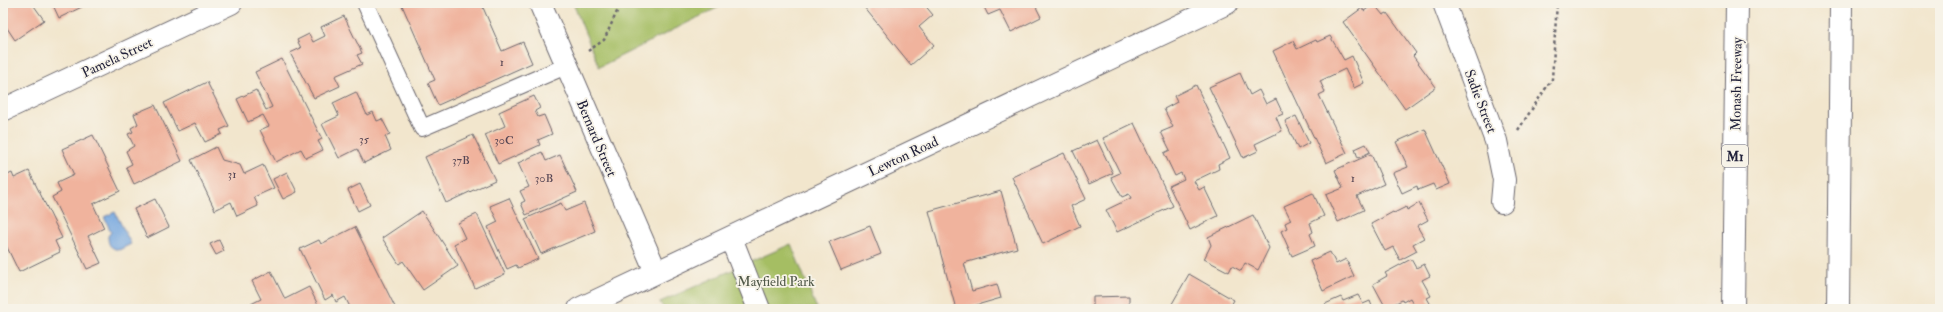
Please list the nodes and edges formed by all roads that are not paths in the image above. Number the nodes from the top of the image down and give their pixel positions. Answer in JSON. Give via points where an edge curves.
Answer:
{"nodes":[{"id":1,"x":231,"y":3,"type":"edge"},
{"id":2,"x":365,"y":3,"type":"edge"},
{"id":3,"x":540,"y":3,"type":"edge"},
{"id":4,"x":1227,"y":3,"type":"edge"},
{"id":5,"x":1444,"y":3,"type":"edge"},
{"id":6,"x":1738,"y":3,"type":"edge"},
{"id":7,"x":1841,"y":3,"type":"edge"},
{"id":8,"x":566,"y":66,"type":"junction"},
{"id":9,"x":3,"y":110,"type":"edge"},
{"id":10,"x":1502,"y":202,"type":"dead end"},
{"id":11,"x":731,"y":238,"type":"junction"},
{"id":12,"x":656,"y":272,"type":"junction"},
{"id":13,"x":579,"y":309,"type":"edge"},
{"id":14,"x":759,"y":309,"type":"edge"},
{"id":15,"x":1733,"y":309,"type":"edge"},
{"id":16,"x":1838,"y":309,"type":"edge"}],
"edges":[{"from":1,"to":9,"type":"main road","name":"Pamela Street"},
{"from":2,"to":8,"type":"lane","via":[[422,128]]},
{"from":3,"to":8,"type":"main road","name":"Bernard Street"},
{"from":4,"to":11,"type":"main road","name":"Lewton Road"},
{"from":5,"to":10,"type":"main road","name":"Sadie Street","via":[[1496,141],[1504,180]]},
{"from":6,"to":15,"type":"main road","name":"Monash Freeway","number":"M1"},
{"from":7,"to":16,"type":"main road"},
{"from":8,"to":12,"type":"main road","name":"Bernard Street"},
{"from":11,"to":12,"type":"main road","name":"Lewton Road"},
{"from":11,"to":14,"type":"main road"},
{"from":12,"to":13,"type":"main road","name":"Lewton Road"}]}
